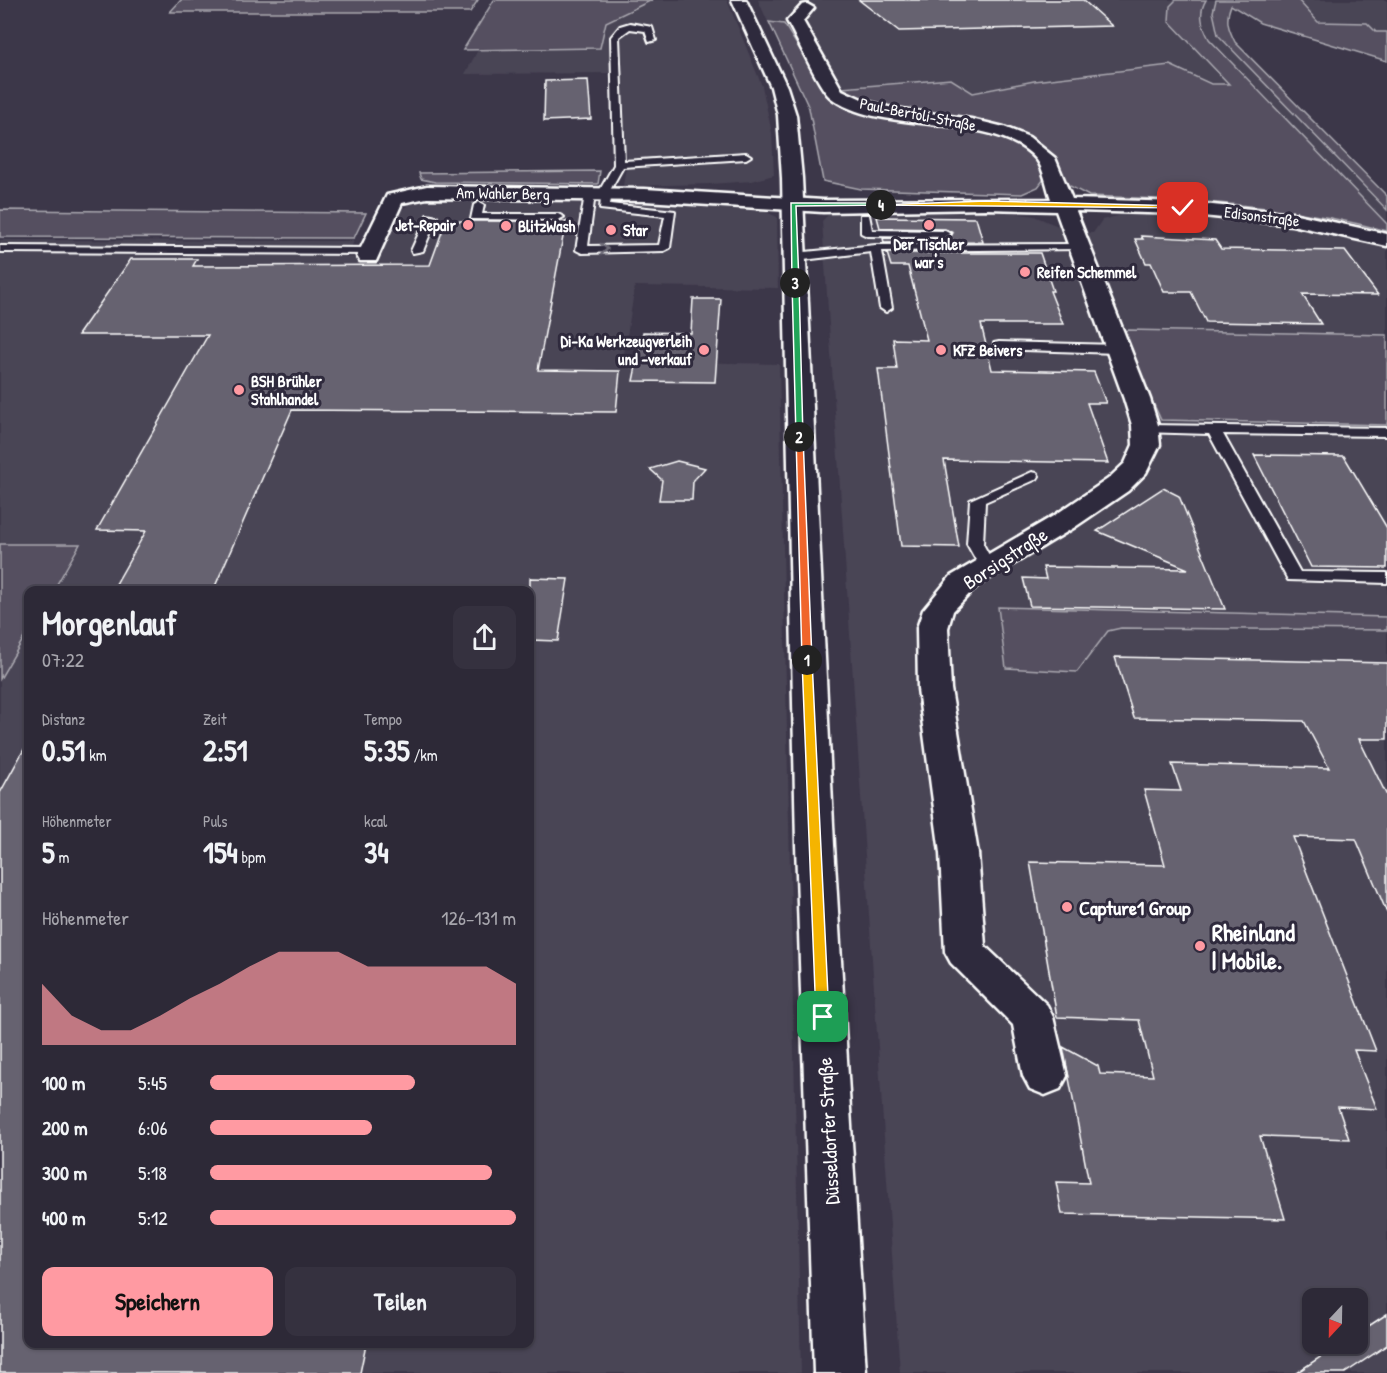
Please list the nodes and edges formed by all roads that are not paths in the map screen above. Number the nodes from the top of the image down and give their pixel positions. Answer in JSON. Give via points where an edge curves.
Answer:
{"nodes":[{"id":1,"x":739,"y":0,"type":"edge"},
{"id":2,"x":807,"y":8,"type":"dead end"},
{"id":3,"x":652,"y":40,"type":"dead end"},
{"id":4,"x":746,"y":156,"type":"dead end"},
{"id":5,"x":619,"y":165,"type":"junction"},
{"id":6,"x":600,"y":194,"type":"junction"},
{"id":7,"x":793,"y":199,"type":"junction"},
{"id":8,"x":1064,"y":204,"type":"junction"},
{"id":9,"x":479,"y":205,"type":"dead end"},
{"id":10,"x":431,"y":217,"type":"dead end"},
{"id":11,"x":558,"y":217,"type":"dead end"},
{"id":12,"x":865,"y":218,"type":"dead end"},
{"id":13,"x":960,"y":234,"type":"dead end"},
{"id":14,"x":983,"y":235,"type":"dead end"},
{"id":15,"x":1387,"y":240,"type":"edge"},
{"id":16,"x":1078,"y":241,"type":"junction"},
{"id":17,"x":876,"y":248,"type":"junction"},
{"id":18,"x":0,"y":249,"type":"edge"},
{"id":19,"x":417,"y":251,"type":"dead end"},
{"id":20,"x":369,"y":253,"type":"joint"},
{"id":21,"x":795,"y":257,"type":"junction"},
{"id":22,"x":886,"y":308,"type":"dead end"},
{"id":23,"x":999,"y":346,"type":"dead end"},
{"id":24,"x":1117,"y":349,"type":"junction"},
{"id":25,"x":1146,"y":429,"type":"junction"},
{"id":26,"x":1214,"y":431,"type":"junction"},
{"id":27,"x":1387,"y":432,"type":"edge"},
{"id":28,"x":1032,"y":476,"type":"dead end"},
{"id":29,"x":988,"y":568,"type":"junction"},
{"id":30,"x":1387,"y":578,"type":"edge"},
{"id":31,"x":1045,"y":1076,"type":"dead end"},
{"id":32,"x":840,"y":1373,"type":"edge"}],
"edges":[{"from":1,"to":7,"type":"street","name":"Düsseldorfer Straße","via":[[779,87],[787,115]]},
{"from":2,"to":8,"type":"street","name":"Paul-Bertoli-Straße","via":[[795,21],[835,93],[880,110],[979,126],[1014,137],[1046,158]]},
{"from":3,"to":5,"type":"lane","via":[[652,32],[644,27],[630,26],[615,37]]},
{"from":4,"to":5,"type":"lane"},
{"from":5,"to":6,"type":"lane"},
{"from":6,"to":6,"type":"lane","one_way":true,"via":[[582,250],[664,248],[671,213],[604,207]]},
{"from":6,"to":7,"type":"street","name":"Am Wahler Berg"},
{"from":6,"to":20,"type":"street","name":"Am Wahler Berg","via":[[427,192],[403,187]]},
{"from":7,"to":8,"type":"street","name":"Edisonstraße"},
{"from":7,"to":21,"type":"street","name":"Düsseldorfer Straße"},
{"from":8,"to":15,"type":"street","name":"Edisonstraße","via":[[1250,213]]},
{"from":8,"to":16,"type":"street","name":"Borsigstraße"},
{"from":9,"to":11,"type":"lane","via":[[475,217]]},
{"from":10,"to":19,"type":"lane"},
{"from":12,"to":13,"type":"lane","via":[[867,233]]},
{"from":14,"to":16,"type":"lane"},
{"from":16,"to":17,"type":"lane"},
{"from":16,"to":24,"type":"street","name":"Borsigstraße"},
{"from":17,"to":21,"type":"lane"},
{"from":17,"to":22,"type":"lane"},
{"from":18,"to":20,"type":"lane"},
{"from":21,"to":32,"type":"street","name":"Düsseldorfer Straße","via":[[814,845]]},
{"from":23,"to":24,"type":"lane"},
{"from":24,"to":25,"type":"street","name":"Borsigstraße"},
{"from":25,"to":26,"type":"lane"},
{"from":25,"to":29,"type":"street","name":"Borsigstraße","via":[[1145,453],[1131,474]]},
{"from":26,"to":27,"type":"lane"},
{"from":26,"to":30,"type":"lane","via":[[1294,577]]},
{"from":28,"to":29,"type":"lane","via":[[978,500],[974,524],[976,554]]},
{"from":29,"to":31,"type":"street","name":"Borsigstraße","via":[[964,581],[937,613],[931,649],[959,853],[964,952],[1032,1017]]}]}
